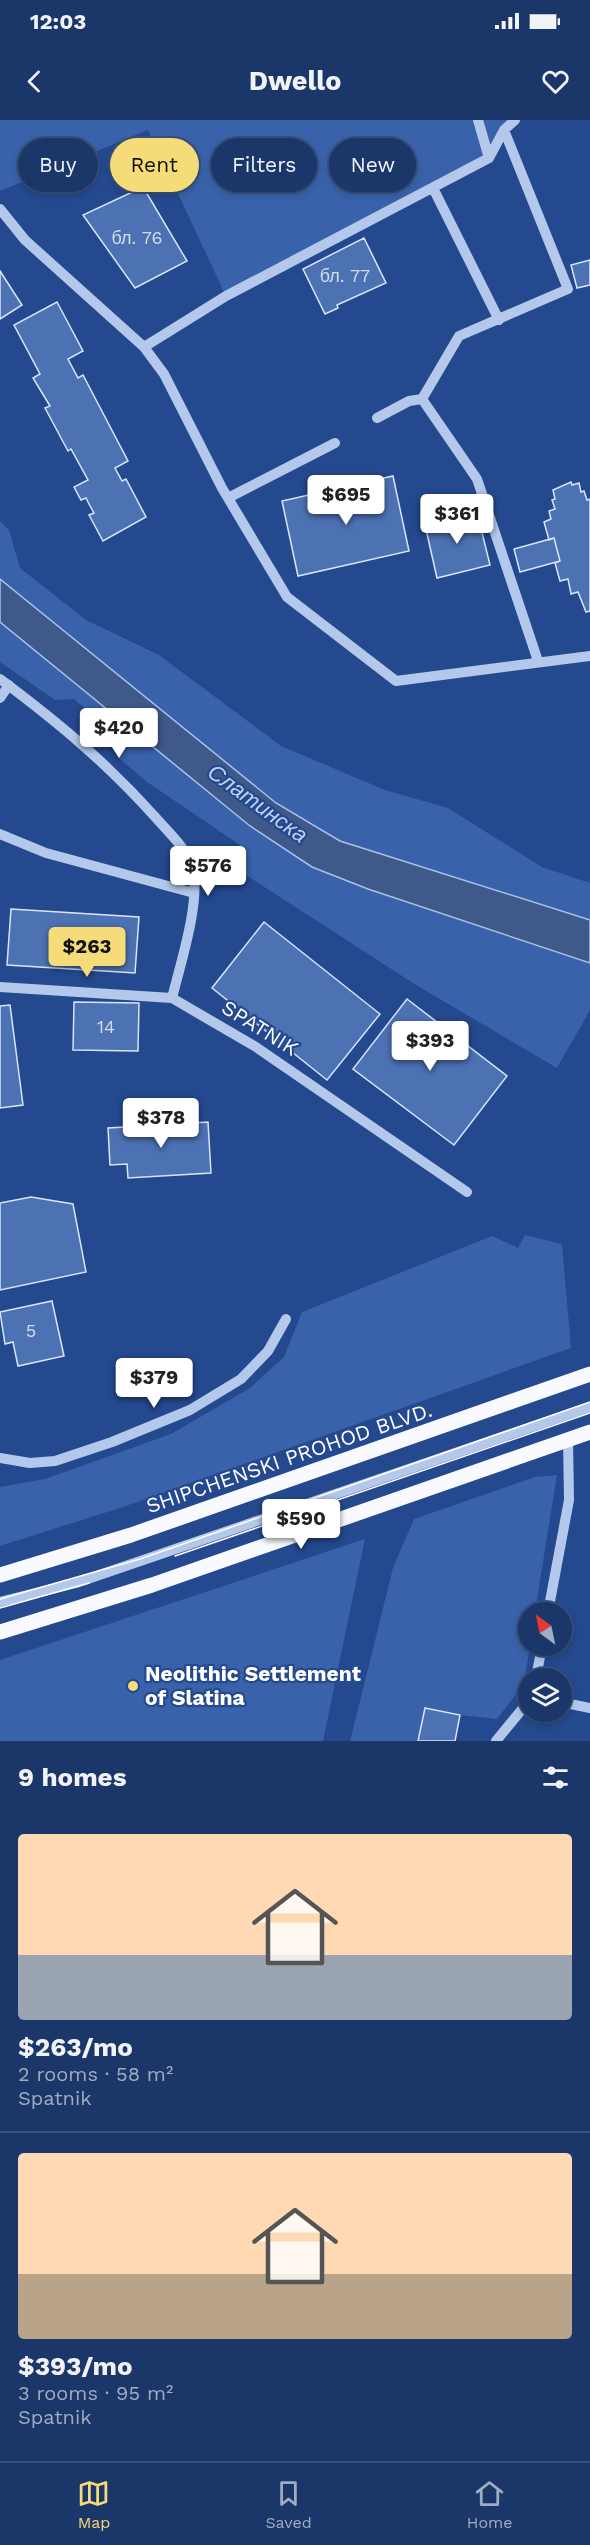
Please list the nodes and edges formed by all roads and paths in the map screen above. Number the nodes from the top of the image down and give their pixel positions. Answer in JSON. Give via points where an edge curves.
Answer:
{"nodes":[{"id":1,"x":478,"y":120,"type":"edge"},
{"id":2,"x":515,"y":120,"type":"edge"},
{"id":3,"x":504,"y":130,"type":"junction"},
{"id":4,"x":489,"y":158,"type":"junction"},
{"id":5,"x":433,"y":188,"type":"junction"},
{"id":6,"x":0,"y":209,"type":"edge"},
{"id":7,"x":499,"y":320,"type":"junction"},
{"id":8,"x":144,"y":347,"type":"junction"},
{"id":9,"x":422,"y":399,"type":"junction"},
{"id":10,"x":377,"y":418,"type":"dead end"},
{"id":11,"x":335,"y":443,"type":"dead end"},
{"id":12,"x":228,"y":498,"type":"junction"},
{"id":13,"x":590,"y":656,"type":"edge"},
{"id":14,"x":538,"y":661,"type":"junction"},
{"id":15,"x":5,"y":682,"type":"edge"},
{"id":16,"x":0,"y":698,"type":"edge"},
{"id":17,"x":0,"y":834,"type":"edge"},
{"id":18,"x":194,"y":893,"type":"junction"},
{"id":19,"x":0,"y":987,"type":"edge"},
{"id":20,"x":172,"y":998,"type":"junction"},
{"id":21,"x":467,"y":1192,"type":"dead end"},
{"id":22,"x":286,"y":1319,"type":"dead end"},
{"id":23,"x":590,"y":1374,"type":"edge"},
{"id":24,"x":590,"y":1407,"type":"edge"},
{"id":25,"x":590,"y":1432,"type":"edge"},
{"id":26,"x":568,"y":1439,"type":"junction"},
{"id":27,"x":0,"y":1458,"type":"edge"},
{"id":28,"x":0,"y":1575,"type":"edge"},
{"id":29,"x":0,"y":1602,"type":"edge"},
{"id":30,"x":550,"y":1602,"type":"edge"},
{"id":31,"x":0,"y":1632,"type":"edge"},
{"id":32,"x":572,"y":1704,"type":"edge"},
{"id":33,"x":590,"y":1708,"type":"edge"},
{"id":34,"x":518,"y":1714,"type":"edge"},
{"id":35,"x":496,"y":1741,"type":"edge"}],
"edges":[{"from":1,"to":4,"type":"street"},
{"from":2,"to":3,"type":"street"},
{"from":3,"to":4,"type":"street"},
{"from":3,"to":7,"type":"street","via":[[568,289]]},
{"from":4,"to":5,"type":"street"},
{"from":5,"to":7,"type":"street"},
{"from":5,"to":8,"type":"street","via":[[226,296]]},
{"from":6,"to":8,"type":"street","via":[[25,240]]},
{"from":7,"to":9,"type":"street","via":[[459,336]]},
{"from":8,"to":12,"type":"street","via":[[164,374]]},
{"from":9,"to":10,"type":"street","via":[[409,401]]},
{"from":9,"to":14,"type":"street","via":[[477,479]]},
{"from":11,"to":12,"type":"street"},
{"from":12,"to":14,"type":"street","via":[[287,597],[396,681]]},
{"from":13,"to":14,"type":"street"},
{"from":15,"to":16,"type":"street"},
{"from":15,"to":18,"type":"street","via":[[71,733],[143,804],[177,842],[192,866]]},
{"from":17,"to":18,"type":"street","via":[[46,853]]},
{"from":18,"to":20,"type":"street"},
{"from":19,"to":20,"type":"street","name":"SPATNIK"},
{"from":20,"to":21,"type":"street","name":"SPATNIK","via":[[256,1047]]},
{"from":22,"to":27,"type":"street","via":[[268,1351],[241,1379],[190,1410],[55,1461],[30,1463]]},
{"from":23,"to":28,"type":"main road","name":"SHIPCHENSKI PROHOD BLVD.","via":[[131,1535]]},
{"from":24,"to":29,"type":"street","via":[[76,1583]]},
{"from":25,"to":26,"type":"main road"},
{"from":26,"to":30,"type":"street","via":[[569,1500]]},
{"from":26,"to":31,"type":"main road","via":[[152,1585]]},
{"from":32,"to":33,"type":"street"},
{"from":34,"to":35,"type":"street"}]}
